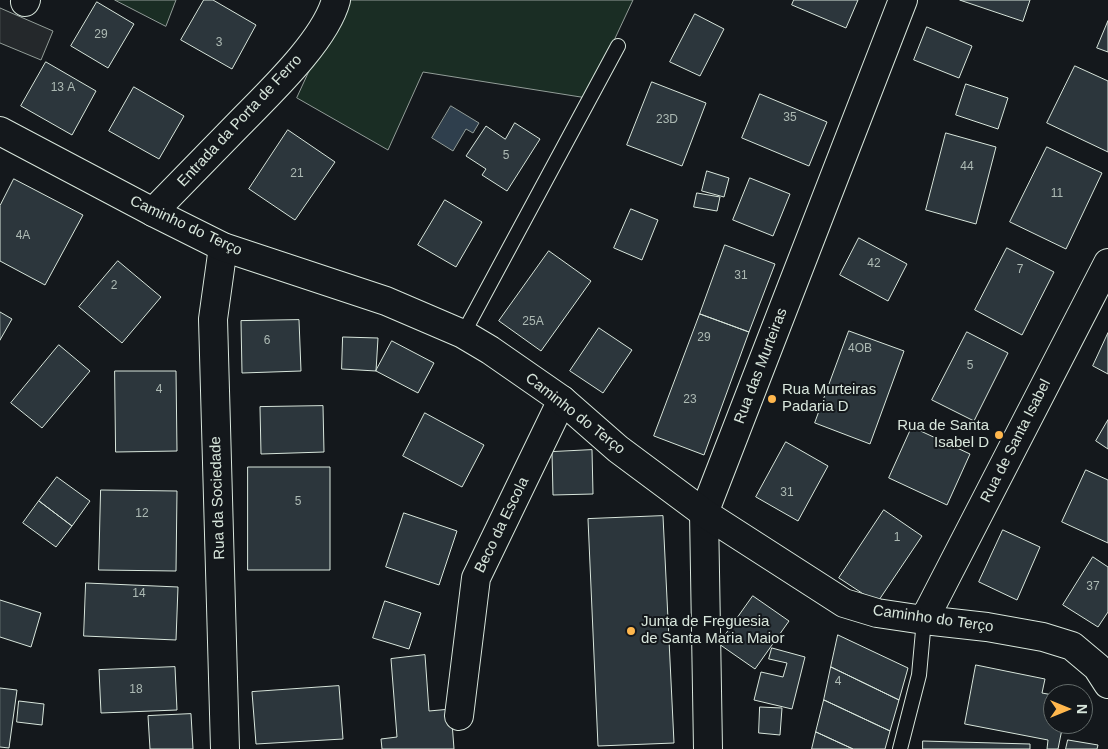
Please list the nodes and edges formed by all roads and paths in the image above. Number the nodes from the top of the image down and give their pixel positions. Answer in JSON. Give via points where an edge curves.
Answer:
{"nodes":[{"id":1,"x":336,"y":0,"type":"edge"},
{"id":2,"x":903,"y":0,"type":"edge"},
{"id":3,"x":618,"y":46,"type":"dead end"},
{"id":4,"x":0,"y":131,"type":"edge"},
{"id":5,"x":153,"y":212,"type":"junction"},
{"id":6,"x":223,"y":247,"type":"junction"},
{"id":7,"x":1108,"y":262,"type":"edge"},
{"id":8,"x":463,"y":334,"type":"junction"},
{"id":9,"x":562,"y":400,"type":"junction"},
{"id":10,"x":704,"y":512,"type":"junction"},
{"id":11,"x":924,"y":620,"type":"junction"},
{"id":12,"x":1108,"y":684,"type":"edge"},
{"id":13,"x":459,"y":716,"type":"dead end"},
{"id":14,"x":225,"y":749,"type":"edge"},
{"id":15,"x":708,"y":749,"type":"edge"},
{"id":16,"x":900,"y":749,"type":"edge"}],
"edges":[{"from":1,"to":5,"type":"street","name":"Entrada da Porta de Ferro","via":[[333,12],[317,37],[277,85]]},
{"from":2,"to":10,"type":"street","name":"Rua das Murteiras"},
{"from":3,"to":8,"type":"lane"},
{"from":4,"to":5,"type":"street","name":"Caminho do Terço"},
{"from":5,"to":6,"type":"street","name":"Caminho do Terço"},
{"from":6,"to":8,"type":"street","name":"Caminho do Terço","via":[[386,301]]},
{"from":6,"to":14,"type":"street","name":"Rua da Sociedade","via":[[213,319]]},
{"from":7,"to":11,"type":"street","name":"Rua de Santa Isabel"},
{"from":8,"to":9,"type":"street","name":"Caminho do Terço"},
{"from":9,"to":10,"type":"street","name":"Caminho do Terço","via":[[618,449]]},
{"from":9,"to":13,"type":"street","name":"Beco da Escola","via":[[476,578]]},
{"from":10,"to":11,"type":"street","name":"Caminho do Terço","via":[[844,603],[877,613]]},
{"from":10,"to":15,"type":"street","name":"Rua das Murteiras"},
{"from":11,"to":12,"type":"street","name":"Caminho do Terço","via":[[987,627],[1072,646],[1097,668]]},
{"from":11,"to":16,"type":"lane","via":[[919,676]]}]}
